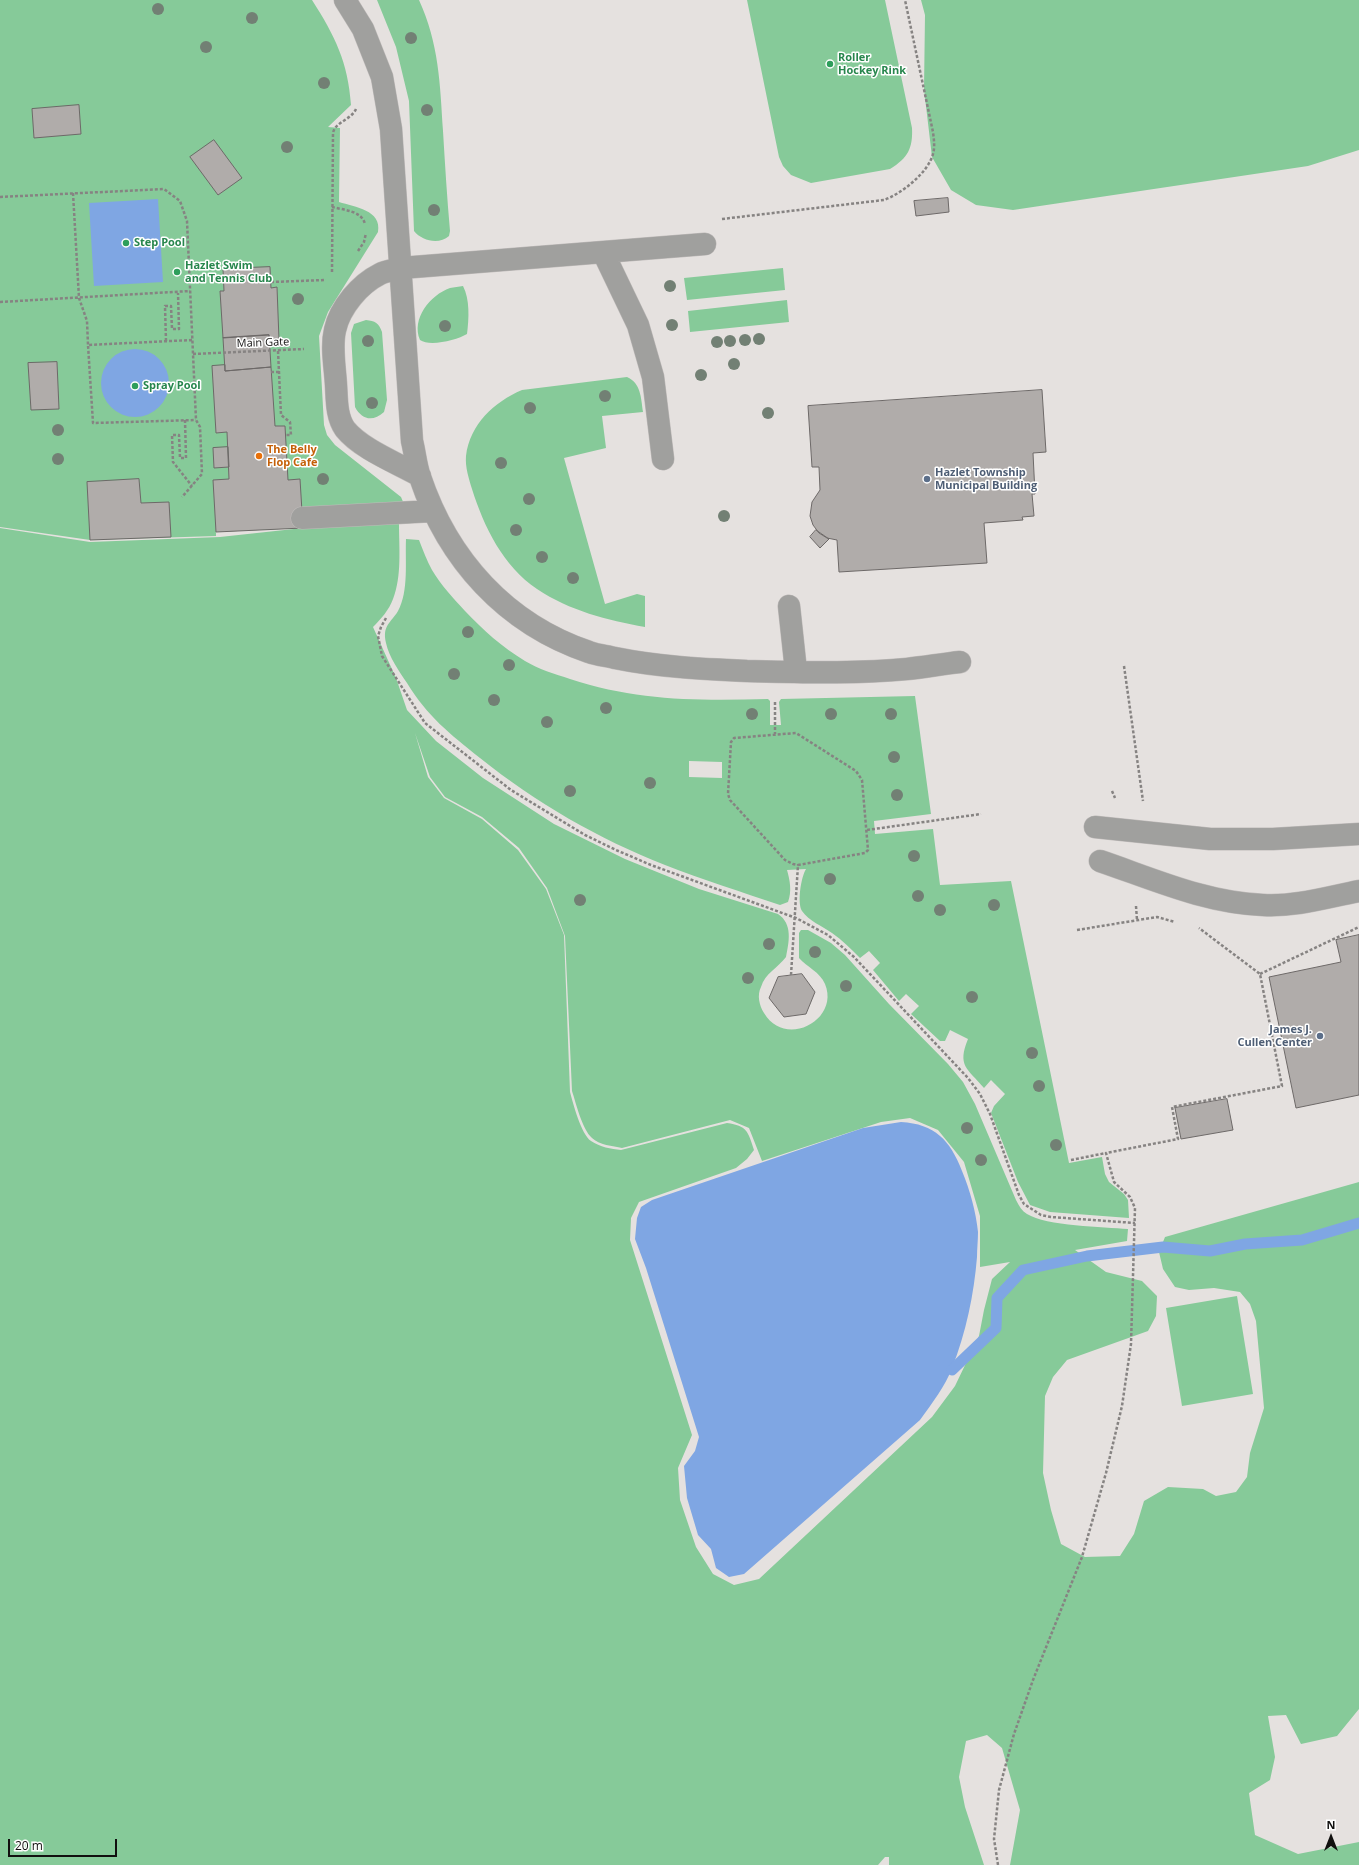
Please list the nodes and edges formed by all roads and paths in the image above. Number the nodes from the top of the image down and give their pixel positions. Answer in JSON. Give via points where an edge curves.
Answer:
{"nodes":[{"id":1,"x":345,"y":0,"type":"edge"},
{"id":2,"x":905,"y":0,"type":"edge"},
{"id":3,"x":356,"y":106,"type":"dead end"},
{"id":4,"x":73,"y":193,"type":"junction"},
{"id":5,"x":0,"y":197,"type":"edge"},
{"id":6,"x":332,"y":207,"type":"junction"},
{"id":7,"x":717,"y":219,"type":"dead end"},
{"id":8,"x":705,"y":244,"type":"dead end"},
{"id":9,"x":603,"y":252,"type":"junction"},
{"id":10,"x":356,"y":254,"type":"dead end"},
{"id":11,"x":401,"y":268,"type":"junction"},
{"id":12,"x":271,"y":282,"type":"dead end"},
{"id":13,"x":190,"y":291,"type":"junction"},
{"id":14,"x":178,"y":292,"type":"junction"},
{"id":15,"x":79,"y":298,"type":"junction"},
{"id":16,"x":0,"y":302,"type":"edge"},
{"id":17,"x":192,"y":340,"type":"junction"},
{"id":18,"x":166,"y":342,"type":"junction"},
{"id":19,"x":88,"y":345,"type":"junction"},
{"id":20,"x":334,"y":348,"type":"junction"},
{"id":21,"x":278,"y":351,"type":"junction"},
{"id":22,"x":193,"y":354,"type":"junction"},
{"id":23,"x":271,"y":372,"type":"dead end"},
{"id":24,"x":279,"y":372,"type":"junction"},
{"id":25,"x":185,"y":420,"type":"junction"},
{"id":26,"x":196,"y":420,"type":"junction"},
{"id":27,"x":286,"y":435,"type":"dead end"},
{"id":28,"x":663,"y":459,"type":"dead end"},
{"id":29,"x":420,"y":476,"type":"junction"},
{"id":30,"x":192,"y":486,"type":"junction"},
{"id":31,"x":182,"y":497,"type":"dead end"},
{"id":32,"x":433,"y":511,"type":"junction"},
{"id":33,"x":302,"y":518,"type":"dead end"},
{"id":34,"x":789,"y":606,"type":"dead end"},
{"id":35,"x":386,"y":618,"type":"dead end"},
{"id":36,"x":960,"y":662,"type":"dead end"},
{"id":37,"x":1124,"y":666,"type":"dead end"},
{"id":38,"x":796,"y":672,"type":"junction"},
{"id":39,"x":1144,"y":809,"type":"dead end"},
{"id":40,"x":981,"y":814,"type":"dead end"},
{"id":41,"x":1095,"y":827,"type":"dead end"},
{"id":42,"x":867,"y":830,"type":"junction"},
{"id":43,"x":1359,"y":834,"type":"edge"},
{"id":44,"x":1100,"y":861,"type":"dead end"},
{"id":45,"x":798,"y":865,"type":"junction"},
{"id":46,"x":1359,"y":891,"type":"edge"},
{"id":47,"x":796,"y":918,"type":"junction"},
{"id":48,"x":1179,"y":923,"type":"dead end"},
{"id":49,"x":1193,"y":926,"type":"dead end"},
{"id":50,"x":1359,"y":927,"type":"edge"},
{"id":51,"x":1077,"y":930,"type":"dead end"},
{"id":52,"x":1260,"y":974,"type":"junction"},
{"id":53,"x":791,"y":976,"type":"dead end"},
{"id":54,"x":1106,"y":1153,"type":"junction"},
{"id":55,"x":1071,"y":1160,"type":"dead end"},
{"id":56,"x":1135,"y":1223,"type":"junction"},
{"id":57,"x":998,"y":1865,"type":"edge"}],
"edges":[{"from":1,"to":11,"type":"lane","via":[[363,29],[382,77],[391,129]]},
{"from":2,"to":7,"type":"path","via":[[935,143],[929,164],[904,190],[884,200]]},
{"from":3,"to":6,"type":"path","via":[[353,114],[334,130]]},
{"from":4,"to":5,"type":"path"},
{"from":4,"to":13,"type":"path","via":[[164,189],[180,201],[187,221]]},
{"from":4,"to":15,"type":"path"},
{"from":6,"to":10,"type":"path","via":[[348,210],[364,219],[366,235]]},
{"from":6,"to":12,"type":"path","via":[[332,280]]},
{"from":8,"to":9,"type":"lane"},
{"from":9,"to":11,"type":"lane"},
{"from":9,"to":28,"type":"lane","via":[[638,325],[653,376]]},
{"from":11,"to":20,"type":"lane","via":[[381,274],[365,284],[351,299],[339,318]]},
{"from":11,"to":29,"type":"lane","via":[[412,441]]},
{"from":13,"to":14,"type":"path"},
{"from":13,"to":17,"type":"path"},
{"from":14,"to":15,"type":"path"},
{"from":14,"to":18,"type":"path","via":[[179,329],[172,329],[171,306],[165,306]]},
{"from":15,"to":16,"type":"path"},
{"from":15,"to":19,"type":"path","via":[[87,321]]},
{"from":17,"to":18,"type":"path"},
{"from":17,"to":22,"type":"path"},
{"from":18,"to":19,"type":"path"},
{"from":19,"to":25,"type":"path","via":[[93,423]]},
{"from":20,"to":21,"type":"path","name":"Main Gate"},
{"from":20,"to":29,"type":"lane","via":[[337,406],[345,428],[363,445]]},
{"from":21,"to":22,"type":"path","name":"Main Gate"},
{"from":21,"to":24,"type":"path"},
{"from":22,"to":26,"type":"path"},
{"from":23,"to":24,"type":"path"},
{"from":24,"to":27,"type":"path","via":[[282,415],[290,422],[291,435]]},
{"from":25,"to":26,"type":"path"},
{"from":25,"to":30,"type":"path","via":[[186,458],[180,458],[179,435],[172,435],[173,462]]},
{"from":26,"to":30,"type":"path","via":[[200,427],[202,474]]},
{"from":29,"to":32,"type":"lane"},
{"from":30,"to":31,"type":"path"},
{"from":32,"to":33,"type":"lane"},
{"from":32,"to":38,"type":"lane","via":[[450,543],[496,599],[524,621],[554,638],[590,653],[636,662],[686,668]]},
{"from":34,"to":38,"type":"lane"},
{"from":35,"to":47,"type":"path","via":[[378,636],[382,656],[425,723],[512,790],[585,835],[616,850],[650,865]]},
{"from":36,"to":38,"type":"lane","via":[[906,669]]},
{"from":37,"to":39,"type":"path"},
{"from":40,"to":42,"type":"path"},
{"from":41,"to":43,"type":"lane","via":[[1210,839],[1273,840]]},
{"from":42,"to":45,"type":"path","via":[[868,850],[865,853]]},
{"from":42,"to":45,"type":"path","via":[[862,780],[856,771],[796,733],[734,738],[731,742],[728,794],[730,800],[785,860]]},
{"from":44,"to":46,"type":"lane","via":[[1203,896],[1263,905],[1294,904]]},
{"from":45,"to":47,"type":"path"},
{"from":47,"to":53,"type":"path"},
{"from":47,"to":56,"type":"path","via":[[828,935],[854,957],[968,1078],[990,1114],[1024,1204],[1041,1215],[1051,1217]]},
{"from":48,"to":51,"type":"path","via":[[1157,917]]},
{"from":49,"to":52,"type":"path","via":[[1200,928]]},
{"from":50,"to":52,"type":"path"},
{"from":52,"to":54,"type":"path","via":[[1282,1086],[1172,1107],[1178,1139]]},
{"from":54,"to":55,"type":"path"},
{"from":54,"to":56,"type":"path","via":[[1114,1182],[1134,1203]]},
{"from":56,"to":57,"type":"path","via":[[1131,1344],[1122,1406],[1082,1557],[1032,1680],[1014,1734],[999,1790],[994,1839]]}]}
